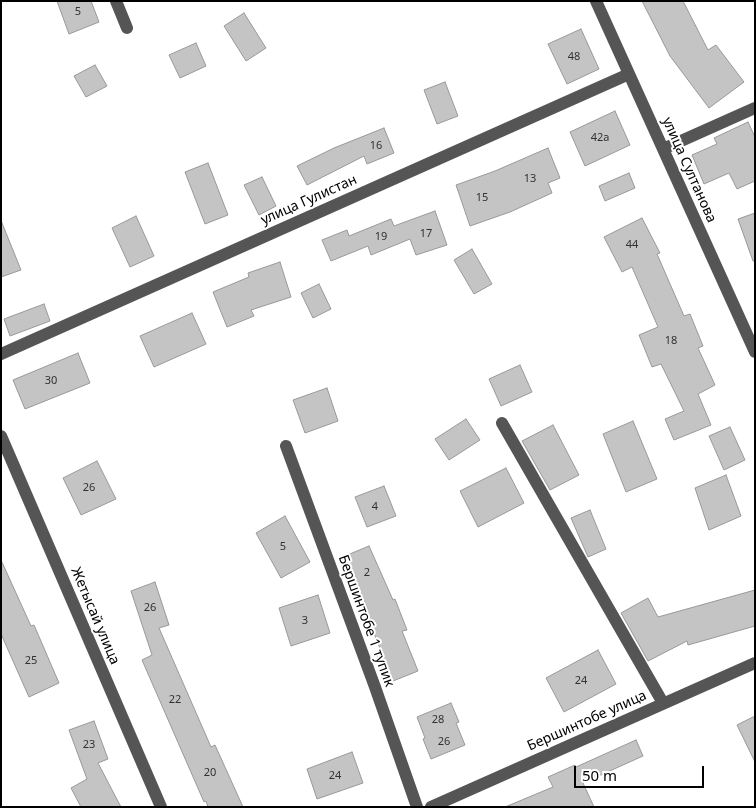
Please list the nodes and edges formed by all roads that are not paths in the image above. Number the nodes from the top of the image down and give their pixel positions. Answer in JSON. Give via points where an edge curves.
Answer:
{"nodes":[{"id":1,"x":116,"y":1,"type":"edge"},
{"id":2,"x":596,"y":1,"type":"edge"},
{"id":3,"x":127,"y":28,"type":"dead end"},
{"id":4,"x":629,"y":74,"type":"junction"},
{"id":5,"x":755,"y":108,"type":"edge"},
{"id":6,"x":663,"y":149,"type":"junction"},
{"id":7,"x":755,"y":352,"type":"edge"},
{"id":8,"x":1,"y":354,"type":"edge"},
{"id":9,"x":502,"y":423,"type":"dead end"},
{"id":10,"x":1,"y":436,"type":"edge"},
{"id":11,"x":286,"y":446,"type":"dead end"},
{"id":12,"x":755,"y":663,"type":"edge"},
{"id":13,"x":663,"y":703,"type":"junction"},
{"id":14,"x":161,"y":807,"type":"edge"},
{"id":15,"x":417,"y":807,"type":"edge"},
{"id":16,"x":431,"y":807,"type":"edge"}],
"edges":[{"from":1,"to":3,"type":"street"},
{"from":2,"to":4,"type":"street","name":"улица Султанова"},
{"from":4,"to":6,"type":"street","name":"улица Султанова"},
{"from":4,"to":8,"type":"street","name":"улица Гулистан"},
{"from":5,"to":6,"type":"street"},
{"from":6,"to":7,"type":"street","name":"улица Султанова"},
{"from":9,"to":13,"type":"street"},
{"from":10,"to":14,"type":"street","name":"Жетысай улица"},
{"from":11,"to":15,"type":"street","name":"Бершинтобе 1 тупик"},
{"from":12,"to":13,"type":"street","name":"Бершинтобе улица"},
{"from":13,"to":16,"type":"street","name":"Бершинтобе улица"}]}
